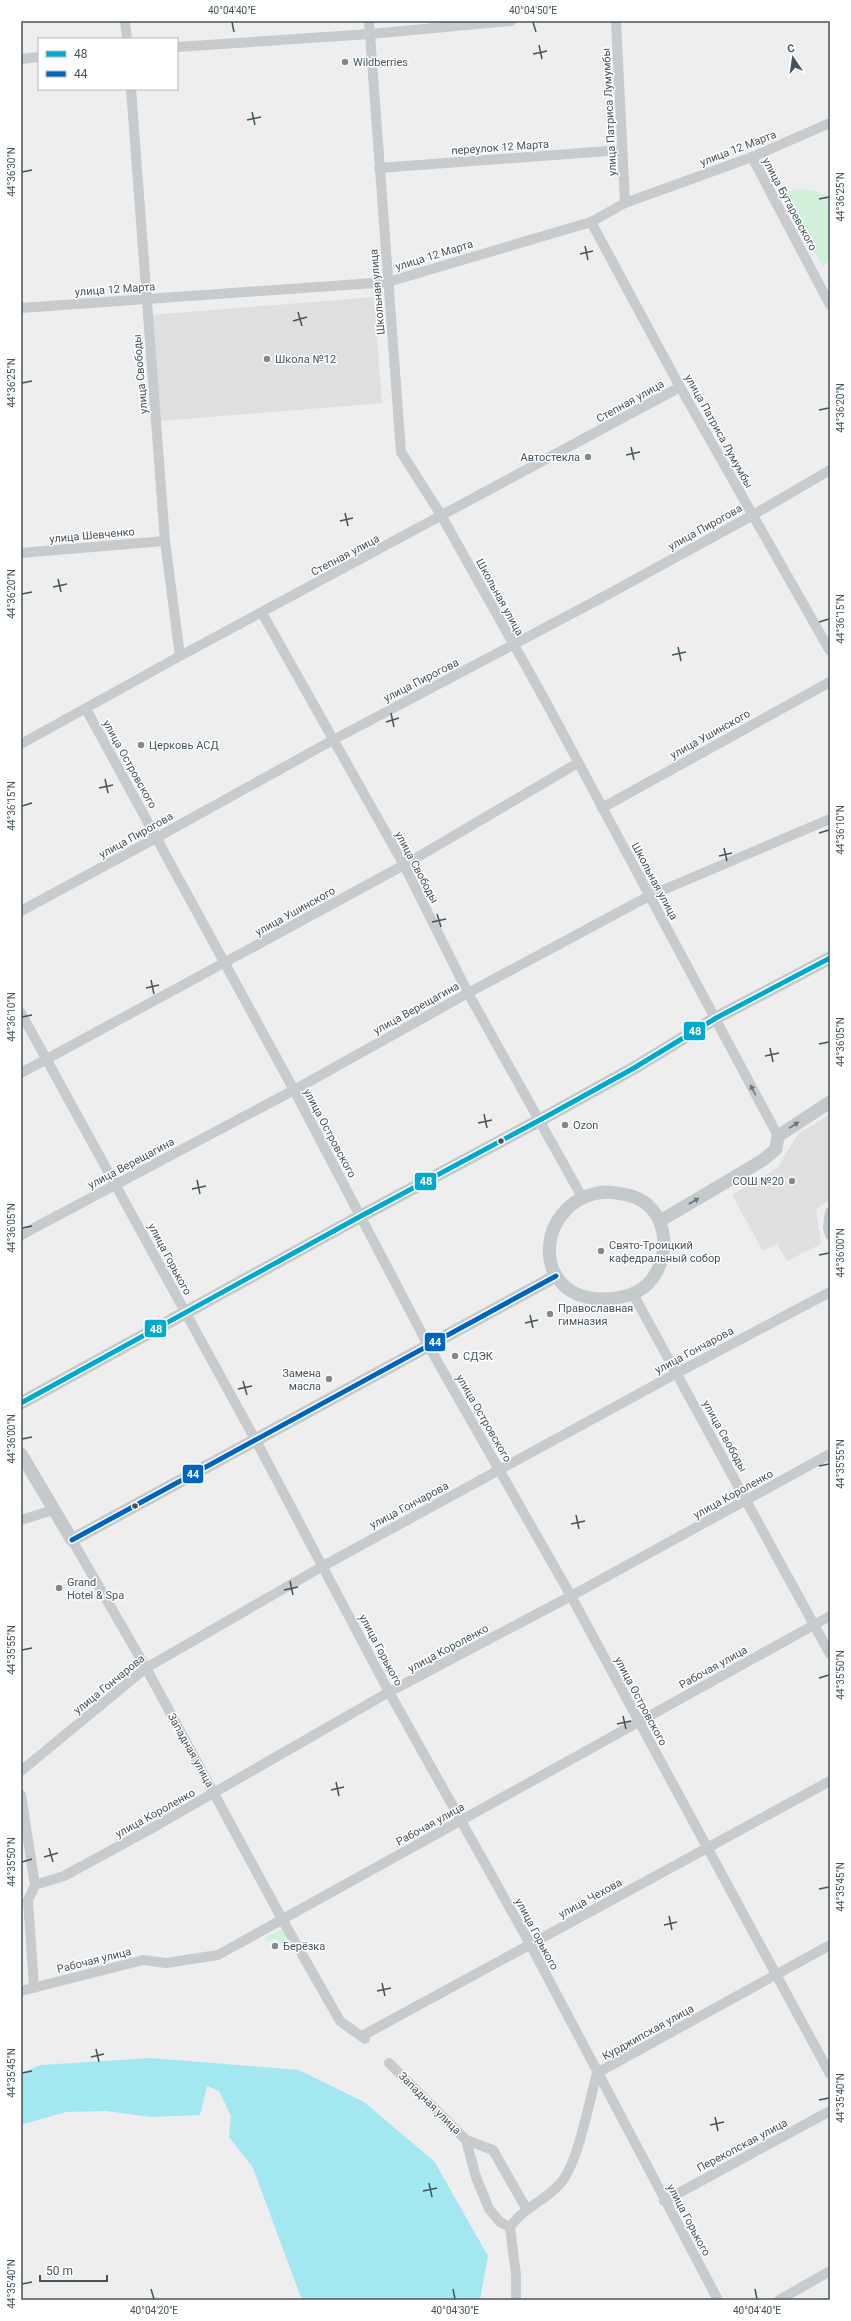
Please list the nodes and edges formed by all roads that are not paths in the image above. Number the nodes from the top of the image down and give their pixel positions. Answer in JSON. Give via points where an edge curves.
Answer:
{"nodes":[{"id":1,"x":126,"y":21,"type":"edge"},
{"id":2,"x":369,"y":21,"type":"edge"},
{"id":3,"x":511,"y":21,"type":"edge"},
{"id":4,"x":616,"y":21,"type":"edge"},
{"id":5,"x":370,"y":34,"type":"junction"},
{"id":6,"x":127,"y":38,"type":"edge"},
{"id":7,"x":178,"y":47,"type":"edge"},
{"id":8,"x":38,"y":57,"type":"edge"},
{"id":9,"x":21,"y":59,"type":"edge"},
{"id":10,"x":131,"y":90,"type":"edge"},
{"id":11,"x":830,"y":123,"type":"edge"},
{"id":12,"x":622,"y":150,"type":"junction"},
{"id":13,"x":752,"y":157,"type":"junction"},
{"id":14,"x":379,"y":168,"type":"junction"},
{"id":15,"x":625,"y":203,"type":"junction"},
{"id":16,"x":591,"y":222,"type":"junction"},
{"id":17,"x":388,"y":282,"type":"junction"},
{"id":18,"x":146,"y":299,"type":"junction"},
{"id":19,"x":830,"y":305,"type":"edge"},
{"id":20,"x":21,"y":308,"type":"edge"},
{"id":21,"x":680,"y":387,"type":"junction"},
{"id":22,"x":830,"y":470,"type":"edge"},
{"id":23,"x":441,"y":515,"type":"junction"},
{"id":24,"x":753,"y":515,"type":"junction"},
{"id":25,"x":165,"y":541,"type":"junction"},
{"id":26,"x":21,"y":553,"type":"edge"},
{"id":27,"x":262,"y":613,"type":"junction"},
{"id":28,"x":513,"y":644,"type":"junction"},
{"id":29,"x":830,"y":651,"type":"edge"},
{"id":30,"x":180,"y":656,"type":"junction"},
{"id":31,"x":830,"y":682,"type":"edge"},
{"id":32,"x":86,"y":709,"type":"junction"},
{"id":33,"x":333,"y":740,"type":"junction"},
{"id":34,"x":21,"y":744,"type":"edge"},
{"id":35,"x":578,"y":763,"type":"junction"},
{"id":36,"x":602,"y":808,"type":"junction"},
{"id":37,"x":830,"y":819,"type":"edge"},
{"id":38,"x":156,"y":838,"type":"junction"},
{"id":39,"x":404,"y":865,"type":"junction"},
{"id":40,"x":649,"y":896,"type":"junction"},
{"id":41,"x":21,"y":911,"type":"edge"},
{"id":42,"x":830,"y":958,"type":"edge"},
{"id":43,"x":224,"y":963,"type":"junction"},
{"id":44,"x":468,"y":993,"type":"junction"},
{"id":45,"x":21,"y":1012,"type":"edge"},
{"id":46,"x":716,"y":1018,"type":"junction"},
{"id":47,"x":47,"y":1060,"type":"junction"},
{"id":48,"x":21,"y":1073,"type":"edge"},
{"id":49,"x":294,"y":1090,"type":"junction"},
{"id":50,"x":830,"y":1102,"type":"edge"},
{"id":51,"x":540,"y":1120,"type":"junction"},
{"id":52,"x":778,"y":1136,"type":"junction"},
{"id":53,"x":116,"y":1184,"type":"junction"},
{"id":54,"x":582,"y":1197,"type":"junction"},
{"id":55,"x":830,"y":1212,"type":"edge"},
{"id":56,"x":361,"y":1216,"type":"junction"},
{"id":57,"x":660,"y":1221,"type":"junction"},
{"id":58,"x":21,"y":1235,"type":"edge"},
{"id":59,"x":830,"y":1235,"type":"edge"},
{"id":60,"x":556,"y":1276,"type":"junction"},
{"id":61,"x":830,"y":1292,"type":"edge"},
{"id":62,"x":633,"y":1294,"type":"junction"},
{"id":63,"x":185,"y":1312,"type":"junction"},
{"id":64,"x":428,"y":1345,"type":"junction"},
{"id":65,"x":677,"y":1373,"type":"junction"},
{"id":66,"x":21,"y":1403,"type":"edge"},
{"id":67,"x":255,"y":1439,"type":"junction"},
{"id":68,"x":21,"y":1454,"type":"edge"},
{"id":69,"x":830,"y":1454,"type":"edge"},
{"id":70,"x":500,"y":1470,"type":"junction"},
{"id":71,"x":746,"y":1500,"type":"junction"},
{"id":72,"x":53,"y":1510,"type":"junction"},
{"id":73,"x":21,"y":1520,"type":"edge"},
{"id":74,"x":72,"y":1540,"type":"junction"},
{"id":75,"x":323,"y":1566,"type":"junction"},
{"id":76,"x":571,"y":1596,"type":"junction"},
{"id":77,"x":830,"y":1616,"type":"edge"},
{"id":78,"x":814,"y":1625,"type":"junction"},
{"id":79,"x":830,"y":1654,"type":"edge"},
{"id":80,"x":146,"y":1668,"type":"junction"},
{"id":81,"x":390,"y":1692,"type":"junction"},
{"id":82,"x":639,"y":1722,"type":"junction"},
{"id":83,"x":21,"y":1771,"type":"edge"},
{"id":84,"x":830,"y":1781,"type":"edge"},
{"id":85,"x":215,"y":1794,"type":"junction"},
{"id":86,"x":21,"y":1795,"type":"edge"},
{"id":87,"x":461,"y":1820,"type":"junction"},
{"id":88,"x":707,"y":1848,"type":"junction"},
{"id":89,"x":35,"y":1885,"type":"junction"},
{"id":90,"x":24,"y":1900,"type":"edge"},
{"id":91,"x":282,"y":1919,"type":"junction"},
{"id":92,"x":530,"y":1944,"type":"junction"},
{"id":93,"x":830,"y":1945,"type":"edge"},
{"id":94,"x":776,"y":1975,"type":"junction"},
{"id":95,"x":34,"y":1988,"type":"junction"},
{"id":96,"x":21,"y":1991,"type":"edge"},
{"id":97,"x":364,"y":2037,"type":"joint"},
{"id":98,"x":389,"y":2063,"type":"dead end"},
{"id":99,"x":598,"y":2073,"type":"junction"},
{"id":100,"x":830,"y":2074,"type":"edge"},
{"id":101,"x":830,"y":2111,"type":"edge"},
{"id":102,"x":466,"y":2140,"type":"junction"},
{"id":103,"x":664,"y":2201,"type":"junction"},
{"id":104,"x":527,"y":2210,"type":"junction"},
{"id":105,"x":510,"y":2227,"type":"junction"},
{"id":106,"x":830,"y":2271,"type":"edge"},
{"id":107,"x":516,"y":2300,"type":"edge"},
{"id":108,"x":718,"y":2300,"type":"edge"},
{"id":109,"x":779,"y":2300,"type":"edge"}],
"edges":[{"from":1,"to":6,"type":"street"},
{"from":2,"to":5,"type":"street","name":"Школьная улица"},
{"from":3,"to":5,"type":"street"},
{"from":4,"to":12,"type":"street","name":"улица Патриса Лумумбы"},
{"from":5,"to":7,"type":"street"},
{"from":5,"to":14,"type":"street","name":"Школьная улица"},
{"from":8,"to":9,"type":"street"},
{"from":10,"to":18,"type":"street","name":"улица Свободы"},
{"from":11,"to":13,"type":"street","name":"улица 12 Марта"},
{"from":12,"to":14,"type":"street","name":"переулок 12 Марта"},
{"from":12,"to":15,"type":"street","name":"улица Патриса Лумумбы"},
{"from":13,"to":15,"type":"street","name":"улица 12 Марта"},
{"from":13,"to":19,"type":"street","name":"улица Бутаревского"},
{"from":14,"to":17,"type":"street","name":"Школьная улица"},
{"from":15,"to":16,"type":"street","name":"улица 12 Марта"},
{"from":16,"to":17,"type":"street","name":"улица 12 Марта"},
{"from":16,"to":21,"type":"street","name":"улица Патриса Лумумбы"},
{"from":17,"to":18,"type":"street","name":"улица 12 Марта"},
{"from":17,"to":23,"type":"street","name":"Школьная улица","via":[[402,452]]},
{"from":18,"to":20,"type":"street","name":"улица 12 Марта"},
{"from":18,"to":25,"type":"street","name":"улица Свободы"},
{"from":21,"to":23,"type":"street","name":"Степная улица"},
{"from":21,"to":24,"type":"street","name":"улица Патриса Лумумбы"},
{"from":22,"to":24,"type":"street","name":"улица Пирогова"},
{"from":23,"to":27,"type":"street","name":"Степная улица"},
{"from":23,"to":28,"type":"street","name":"Школьная улица"},
{"from":24,"to":28,"type":"street","name":"улица Пирогова"},
{"from":24,"to":29,"type":"street","name":"улица Патриса Лумумбы"},
{"from":25,"to":26,"type":"street","name":"улица Шевченко"},
{"from":25,"to":30,"type":"street","name":"улица Свободы"},
{"from":27,"to":30,"type":"street","name":"Степная улица"},
{"from":27,"to":33,"type":"street","name":"улица Свободы"},
{"from":28,"to":33,"type":"street","name":"улица Пирогова"},
{"from":28,"to":35,"type":"street","name":"Школьная улица"},
{"from":30,"to":32,"type":"street","name":"Степная улица"},
{"from":31,"to":36,"type":"street","name":"улица Ушинского"},
{"from":32,"to":34,"type":"street","name":"Степная улица"},
{"from":32,"to":38,"type":"street","name":"улица Островского"},
{"from":33,"to":38,"type":"street","name":"улица Пирогова"},
{"from":33,"to":39,"type":"street","name":"улица Свободы"},
{"from":35,"to":36,"type":"street","name":"Школьная улица"},
{"from":35,"to":39,"type":"street","name":"улица Ушинского"},
{"from":36,"to":40,"type":"street","name":"Школьная улица"},
{"from":37,"to":40,"type":"street","name":"улица Верещагина"},
{"from":38,"to":41,"type":"street","name":"улица Пирогова"},
{"from":38,"to":43,"type":"street","name":"улица Островского"},
{"from":39,"to":43,"type":"street","name":"улица Ушинского"},
{"from":39,"to":44,"type":"street","name":"улица Свободы"},
{"from":40,"to":44,"type":"street","name":"улица Верещагина"},
{"from":40,"to":46,"type":"street","name":"Школьная улица"},
{"from":42,"to":46,"type":"main road"},
{"from":43,"to":47,"type":"street","name":"улица Ушинского"},
{"from":43,"to":49,"type":"street","name":"улица Островского"},
{"from":44,"to":49,"type":"street","name":"улица Верещагина"},
{"from":44,"to":51,"type":"street","name":"улица Свободы"},
{"from":45,"to":47,"type":"street","name":"улица Горького"},
{"from":46,"to":51,"type":"main road","via":[[634,1068]]},
{"from":52,"to":46,"type":"street","name":"Школьная улица","one_way":true},
{"from":47,"to":48,"type":"street","name":"улица Ушинского"},
{"from":47,"to":53,"type":"street","name":"улица Горького"},
{"from":49,"to":53,"type":"street","name":"улица Верещагина"},
{"from":49,"to":56,"type":"street","name":"улица Островского"},
{"from":52,"to":50,"type":"main road","one_way":true},
{"from":51,"to":54,"type":"street","name":"улица Свободы"},
{"from":51,"to":56,"type":"main road"},
{"from":57,"to":52,"type":"main road","one_way":true,"via":[[764,1160],[776,1149]]},
{"from":53,"to":58,"type":"street","name":"улица Верещагина"},
{"from":53,"to":63,"type":"street","name":"улица Горького"},
{"from":54,"to":57,"type":"main road","via":[[605,1192],[637,1198],[650,1206]]},
{"from":54,"to":60,"type":"main road","via":[[560,1216],[551,1236],[549,1250]]},
{"from":55,"to":59,"type":"street"},
{"from":56,"to":63,"type":"main road"},
{"from":56,"to":64,"type":"street","name":"улица Островского"},
{"from":57,"to":62,"type":"main road","via":[[664,1235],[664,1252],[658,1269],[647,1284]]},
{"from":60,"to":62,"type":"main road","via":[[567,1288],[598,1299]]},
{"from":60,"to":64,"type":"main road"},
{"from":61,"to":65,"type":"street","name":"улица Гончарова"},
{"from":62,"to":65,"type":"street","name":"улица Свободы"},
{"from":63,"to":66,"type":"main road"},
{"from":63,"to":67,"type":"street","name":"улица Горького"},
{"from":64,"to":67,"type":"main road"},
{"from":64,"to":70,"type":"street","name":"улица Островского"},
{"from":65,"to":70,"type":"street","name":"улица Гончарова"},
{"from":65,"to":71,"type":"street","name":"улица Свободы"},
{"from":67,"to":74,"type":"main road"},
{"from":67,"to":75,"type":"street","name":"улица Горького"},
{"from":68,"to":72,"type":"main road","name":"Западная улица"},
{"from":69,"to":71,"type":"street","name":"улица Короленко"},
{"from":70,"to":75,"type":"street","name":"улица Гончарова"},
{"from":70,"to":76,"type":"street","name":"улица Островского"},
{"from":71,"to":76,"type":"street","name":"улица Короленко"},
{"from":71,"to":78,"type":"street","name":"улица Свободы"},
{"from":72,"to":73,"type":"street"},
{"from":72,"to":74,"type":"main road","name":"Западная улица"},
{"from":74,"to":80,"type":"street","name":"Западная улица"},
{"from":75,"to":80,"type":"street","name":"улица Гончарова"},
{"from":75,"to":81,"type":"street","name":"улица Горького"},
{"from":76,"to":81,"type":"street","name":"улица Короленко"},
{"from":76,"to":82,"type":"street","name":"улица Островского"},
{"from":77,"to":78,"type":"street","name":"Рабочая улица"},
{"from":78,"to":79,"type":"street","name":"улица Свободы"},
{"from":78,"to":82,"type":"street","name":"Рабочая улица"},
{"from":80,"to":83,"type":"street","name":"улица Гончарова"},
{"from":80,"to":85,"type":"street","name":"Западная улица"},
{"from":81,"to":85,"type":"street","name":"улица Короленко"},
{"from":81,"to":87,"type":"street","name":"улица Горького"},
{"from":82,"to":87,"type":"street","name":"Рабочая улица"},
{"from":82,"to":88,"type":"street","name":"улица Островского"},
{"from":84,"to":88,"type":"street","name":"улица Чехова"},
{"from":85,"to":89,"type":"street","name":"улица Короленко","via":[[64,1876]]},
{"from":85,"to":91,"type":"street","name":"Западная улица"},
{"from":86,"to":89,"type":"street"},
{"from":87,"to":91,"type":"street","name":"Рабочая улица"},
{"from":87,"to":92,"type":"street","name":"улица Горького"},
{"from":88,"to":92,"type":"street","name":"улица Чехова"},
{"from":88,"to":94,"type":"street","name":"улица Островского"},
{"from":89,"to":90,"type":"street"},
{"from":90,"to":95,"type":"street"},
{"from":91,"to":95,"type":"street","name":"Рабочая улица","via":[[218,1955],[166,1963],[143,1960]]},
{"from":91,"to":97,"type":"street","name":"Западная улица","via":[[340,2021]]},
{"from":92,"to":97,"type":"street","name":"улица Чехова"},
{"from":92,"to":99,"type":"street","name":"улица Горького"},
{"from":93,"to":94,"type":"street","name":"Курджипская улица"},
{"from":94,"to":99,"type":"street","name":"Курджипская улица"},
{"from":94,"to":100,"type":"street","name":"улица Островского"},
{"from":95,"to":96,"type":"street","name":"Рабочая улица"},
{"from":98,"to":102,"type":"street","name":"Западная улица"},
{"from":99,"to":103,"type":"street","name":"улица Горького"},
{"from":99,"to":104,"type":"street","name":"Курджипская улица","via":[[570,2170],[559,2185]]},
{"from":101,"to":103,"type":"street","name":"Перекопская улица"},
{"from":102,"to":104,"type":"street","via":[[493,2150]]},
{"from":102,"to":105,"type":"street","name":"Западная улица","via":[[476,2177],[489,2209],[500,2222]]},
{"from":103,"to":108,"type":"street","name":"улица Горького"},
{"from":104,"to":105,"type":"street","name":"Курджипская улица"},
{"from":105,"to":107,"type":"street","via":[[516,2275]]},
{"from":106,"to":109,"type":"street"}]}
